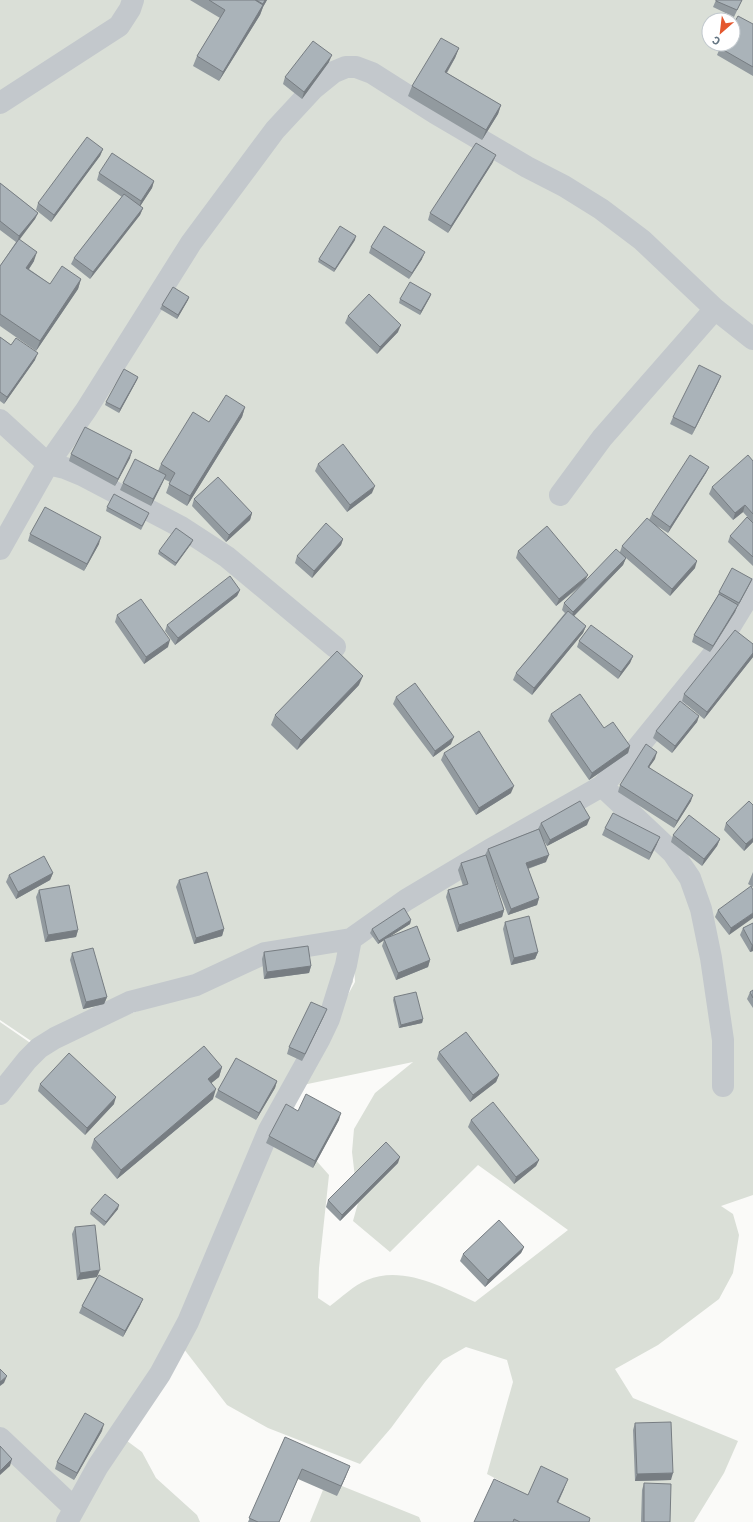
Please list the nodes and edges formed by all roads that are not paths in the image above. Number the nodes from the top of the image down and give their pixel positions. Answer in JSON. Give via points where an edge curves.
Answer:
{"nodes":[{"id":1,"x":133,"y":0,"type":"edge"},
{"id":2,"x":0,"y":103,"type":"edge"},
{"id":3,"x":715,"y":309,"type":"junction"},
{"id":4,"x":753,"y":339,"type":"edge"},
{"id":5,"x":0,"y":420,"type":"edge"},
{"id":6,"x":48,"y":464,"type":"junction"},
{"id":7,"x":560,"y":495,"type":"dead end"},
{"id":8,"x":0,"y":549,"type":"edge"},
{"id":9,"x":753,"y":590,"type":"edge"},
{"id":10,"x":335,"y":647,"type":"dead end"},
{"id":11,"x":602,"y":786,"type":"junction"},
{"id":12,"x":351,"y":939,"type":"junction"},
{"id":13,"x":723,"y":1086,"type":"dead end"},
{"id":14,"x":0,"y":1094,"type":"edge"},
{"id":15,"x":0,"y":1438,"type":"edge"},
{"id":16,"x":71,"y":1515,"type":"edge"}],
"edges":[{"from":1,"to":2,"type":"street","via":[[130,10],[119,26]]},
{"from":3,"to":4,"type":"street"},
{"from":3,"to":6,"type":"street","via":[[642,240],[601,209],[435,113],[372,73],[356,67],[346,67],[334,72],[312,89],[274,130],[191,243],[86,410]]},
{"from":3,"to":7,"type":"street","via":[[602,438]]},
{"from":5,"to":6,"type":"street"},
{"from":6,"to":8,"type":"street"},
{"from":6,"to":10,"type":"street","via":[[82,475],[181,527],[226,557]]},
{"from":9,"to":11,"type":"street","via":[[712,656],[634,752]]},
{"from":11,"to":12,"type":"street","via":[[445,876]]},
{"from":11,"to":13,"type":"street","via":[[673,853],[690,878],[701,909],[711,958],[723,1040]]},
{"from":12,"to":14,"type":"street","via":[[265,953],[196,985],[130,1002],[39,1048]]},
{"from":12,"to":16,"type":"street","via":[[346,965],[329,1019],[320,1040],[269,1130],[188,1322],[160,1374],[120,1432]]},
{"from":15,"to":16,"type":"street"}]}
